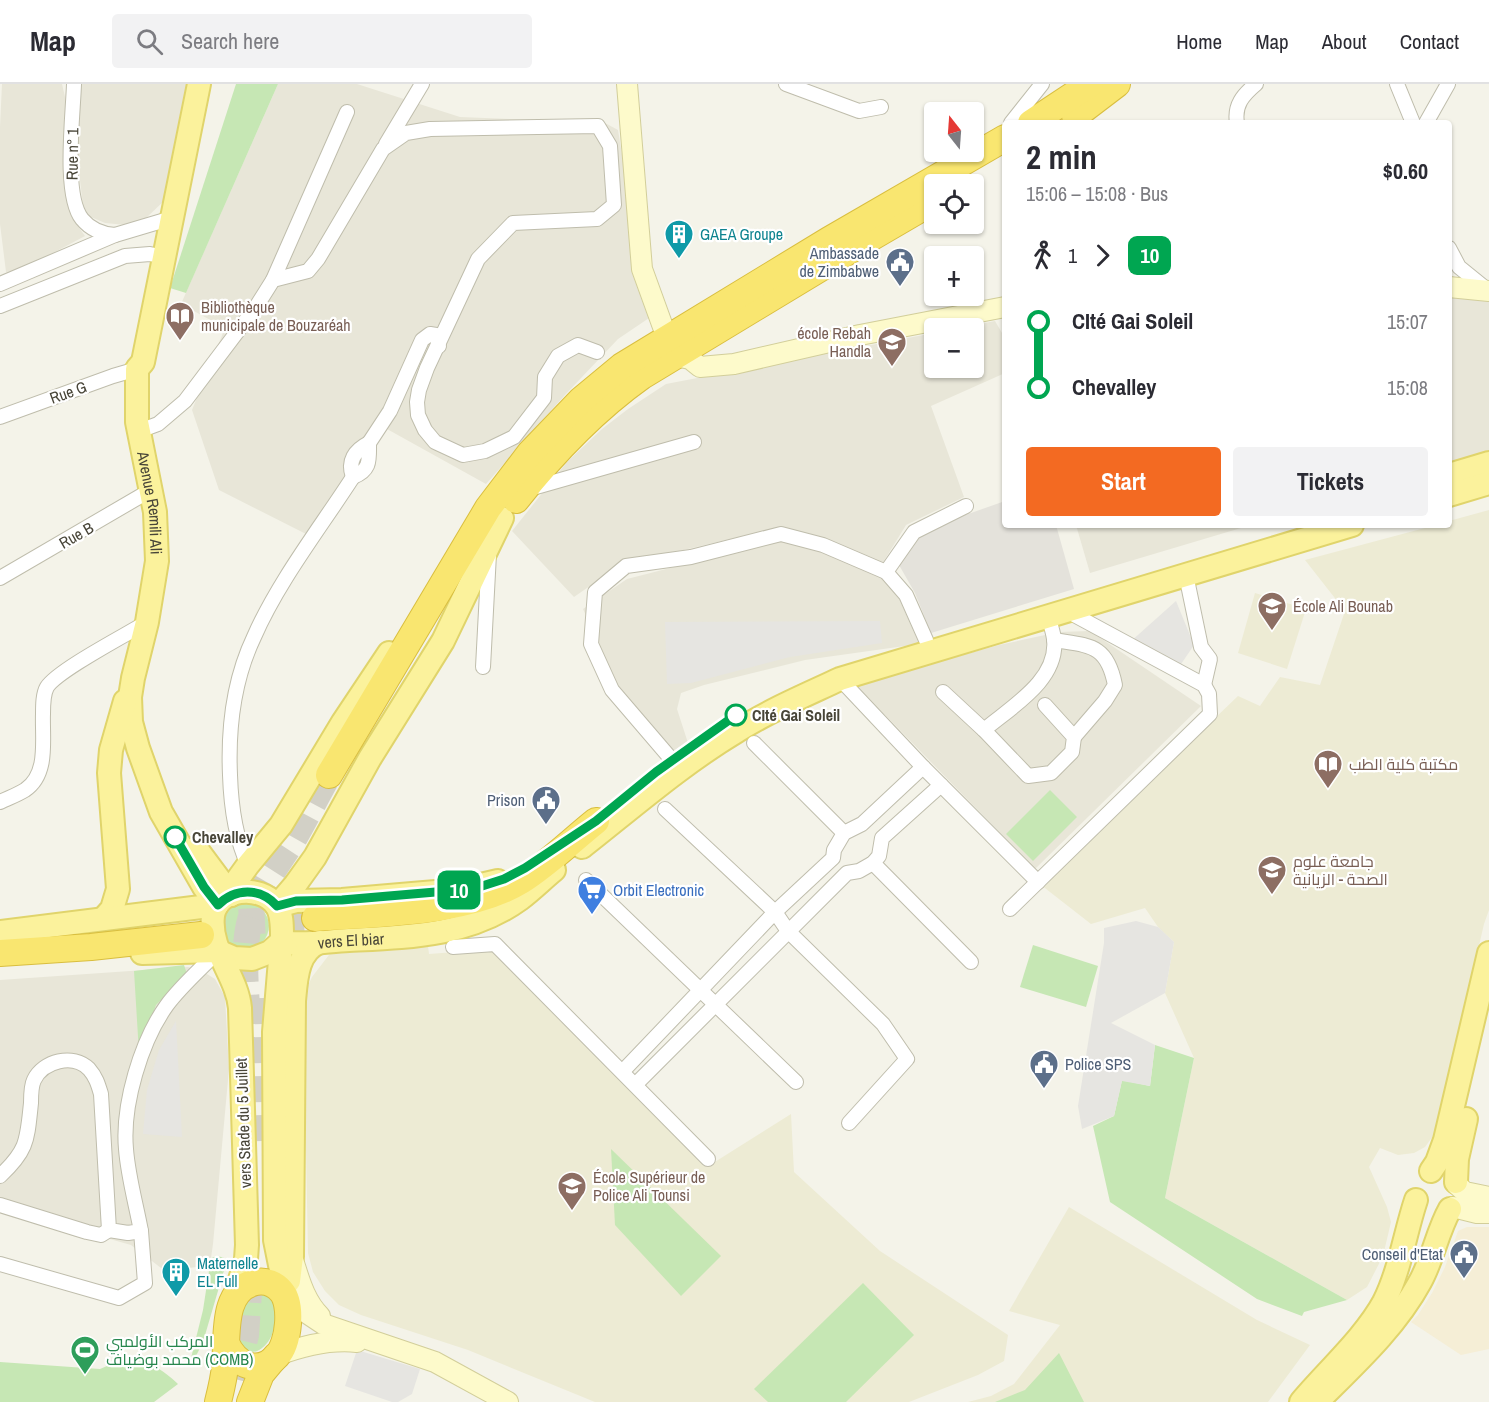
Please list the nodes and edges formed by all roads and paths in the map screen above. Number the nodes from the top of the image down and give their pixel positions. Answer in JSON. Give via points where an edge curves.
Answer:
{"nodes":[{"id":1,"x":74,"y":84,"type":"edge"},
{"id":2,"x":199,"y":84,"type":"edge"},
{"id":3,"x":422,"y":84,"type":"edge"},
{"id":4,"x":627,"y":84,"type":"edge"},
{"id":5,"x":786,"y":84,"type":"edge"},
{"id":6,"x":1042,"y":84,"type":"edge"},
{"id":7,"x":1090,"y":84,"type":"edge"},
{"id":8,"x":1117,"y":84,"type":"edge"},
{"id":9,"x":1256,"y":84,"type":"edge"},
{"id":10,"x":1397,"y":84,"type":"edge"},
{"id":11,"x":1448,"y":84,"type":"edge"},
{"id":12,"x":881,"y":106,"type":"dead end"},
{"id":13,"x":347,"y":112,"type":"dead end"},
{"id":14,"x":1013,"y":120,"type":"edge"},
{"id":15,"x":1036,"y":120,"type":"edge"},
{"id":16,"x":1069,"y":120,"type":"edge"},
{"id":17,"x":1237,"y":120,"type":"edge"},
{"id":18,"x":1412,"y":120,"type":"edge"},
{"id":19,"x":1428,"y":120,"type":"edge"},
{"id":20,"x":1002,"y":144,"type":"edge"},
{"id":21,"x":1002,"y":144,"type":"edge"},
{"id":22,"x":383,"y":149,"type":"junction"},
{"id":23,"x":972,"y":174,"type":"edge"},
{"id":24,"x":924,"y":207,"type":"edge"},
{"id":25,"x":172,"y":218,"type":"junction"},
{"id":26,"x":115,"y":235,"type":"junction"},
{"id":27,"x":1452,"y":254,"type":"edge"},
{"id":28,"x":164,"y":257,"type":"junction"},
{"id":29,"x":273,"y":280,"type":"junction"},
{"id":30,"x":0,"y":284,"type":"edge"},
{"id":31,"x":1452,"y":287,"type":"edge"},
{"id":32,"x":1489,"y":290,"type":"edge"},
{"id":33,"x":0,"y":306,"type":"edge"},
{"id":34,"x":1002,"y":308,"type":"edge"},
{"id":35,"x":439,"y":346,"type":"junction"},
{"id":36,"x":671,"y":347,"type":"junction"},
{"id":37,"x":597,"y":352,"type":"dead end"},
{"id":38,"x":137,"y":369,"type":"junction"},
{"id":39,"x":0,"y":417,"type":"edge"},
{"id":40,"x":139,"y":430,"type":"junction"},
{"id":41,"x":694,"y":442,"type":"dead end"},
{"id":42,"x":1489,"y":463,"type":"edge"},
{"id":43,"x":1452,"y":474,"type":"edge"},
{"id":44,"x":1489,"y":474,"type":"edge"},
{"id":45,"x":1452,"y":483,"type":"edge"},
{"id":46,"x":1489,"y":483,"type":"edge"},
{"id":47,"x":151,"y":490,"type":"junction"},
{"id":48,"x":522,"y":491,"type":"junction"},
{"id":49,"x":1489,"y":493,"type":"edge"},
{"id":50,"x":1452,"y":494,"type":"edge"},
{"id":51,"x":1452,"y":501,"type":"edge"},
{"id":52,"x":966,"y":507,"type":"dead end"},
{"id":53,"x":495,"y":513,"type":"junction"},
{"id":54,"x":1287,"y":528,"type":"edge"},
{"id":55,"x":1342,"y":528,"type":"edge"},
{"id":56,"x":490,"y":543,"type":"junction"},
{"id":57,"x":886,"y":572,"type":"junction"},
{"id":58,"x":1186,"y":575,"type":"junction"},
{"id":59,"x":0,"y":578,"type":"edge"},
{"id":60,"x":1057,"y":613,"type":"junction"},
{"id":61,"x":147,"y":622,"type":"junction"},
{"id":62,"x":926,"y":640,"type":"junction"},
{"id":63,"x":1054,"y":640,"type":"junction"},
{"id":64,"x":483,"y":667,"type":"dead end"},
{"id":65,"x":133,"y":678,"type":"junction"},
{"id":66,"x":840,"y":679,"type":"junction"},
{"id":67,"x":1204,"y":685,"type":"junction"},
{"id":68,"x":943,"y":692,"type":"dead end"},
{"id":69,"x":1045,"y":705,"type":"dead end"},
{"id":70,"x":984,"y":730,"type":"junction"},
{"id":71,"x":1074,"y":737,"type":"junction"},
{"id":72,"x":754,"y":744,"type":"dead end"},
{"id":73,"x":672,"y":760,"type":"junction"},
{"id":74,"x":923,"y":767,"type":"junction"},
{"id":75,"x":145,"y":770,"type":"junction"},
{"id":76,"x":336,"y":779,"type":"tunnel mouth"},
{"id":77,"x":941,"y":785,"type":"junction"},
{"id":78,"x":0,"y":802,"type":"edge"},
{"id":79,"x":665,"y":809,"type":"dead end"},
{"id":80,"x":596,"y":821,"type":"junction"},
{"id":81,"x":844,"y":833,"type":"junction"},
{"id":82,"x":568,"y":858,"type":"junction"},
{"id":83,"x":833,"y":858,"type":"junction"},
{"id":84,"x":873,"y":863,"type":"junction"},
{"id":85,"x":248,"y":864,"type":"junction"},
{"id":86,"x":309,"y":866,"type":"junction"},
{"id":87,"x":210,"y":869,"type":"junction"},
{"id":88,"x":847,"y":873,"type":"junction"},
{"id":89,"x":586,"y":880,"type":"dead end"},
{"id":90,"x":1038,"y":882,"type":"junction"},
{"id":91,"x":224,"y":900,"type":"junction"},
{"id":92,"x":342,"y":900,"type":"junction"},
{"id":93,"x":277,"y":906,"type":"junction"},
{"id":94,"x":1010,"y":909,"type":"dead end"},
{"id":95,"x":775,"y":912,"type":"junction"},
{"id":96,"x":104,"y":918,"type":"junction"},
{"id":97,"x":317,"y":930,"type":"junction"},
{"id":98,"x":788,"y":931,"type":"junction"},
{"id":99,"x":0,"y":932,"type":"edge"},
{"id":100,"x":0,"y":938,"type":"edge"},
{"id":101,"x":281,"y":942,"type":"junction"},
{"id":102,"x":453,"y":947,"type":"dead end"},
{"id":103,"x":211,"y":948,"type":"junction"},
{"id":104,"x":0,"y":953,"type":"edge"},
{"id":105,"x":1489,"y":953,"type":"edge"},
{"id":106,"x":0,"y":960,"type":"edge"},
{"id":107,"x":971,"y":962,"type":"dead end"},
{"id":108,"x":701,"y":991,"type":"junction"},
{"id":109,"x":716,"y":1004,"type":"junction"},
{"id":110,"x":1489,"y":1015,"type":"edge"},
{"id":111,"x":623,"y":1071,"type":"junction"},
{"id":112,"x":796,"y":1082,"type":"dead end"},
{"id":113,"x":636,"y":1084,"type":"junction"},
{"id":114,"x":849,"y":1123,"type":"dead end"},
{"id":115,"x":708,"y":1159,"type":"dead end"},
{"id":116,"x":1431,"y":1172,"type":"junction"},
{"id":117,"x":0,"y":1176,"type":"edge"},
{"id":118,"x":1456,"y":1183,"type":"junction"},
{"id":119,"x":1489,"y":1197,"type":"edge"},
{"id":120,"x":1416,"y":1200,"type":"junction"},
{"id":121,"x":0,"y":1205,"type":"edge"},
{"id":122,"x":1452,"y":1208,"type":"junction"},
{"id":123,"x":1489,"y":1213,"type":"edge"},
{"id":124,"x":109,"y":1230,"type":"junction"},
{"id":125,"x":141,"y":1231,"type":"junction"},
{"id":126,"x":292,"y":1256,"type":"junction"},
{"id":127,"x":1398,"y":1262,"type":"junction"},
{"id":128,"x":0,"y":1264,"type":"edge"},
{"id":129,"x":1426,"y":1270,"type":"junction"},
{"id":130,"x":287,"y":1297,"type":"junction"},
{"id":131,"x":235,"y":1298,"type":"junction"},
{"id":132,"x":368,"y":1340,"type":"junction"},
{"id":133,"x":226,"y":1343,"type":"junction"},
{"id":134,"x":403,"y":1351,"type":"junction"},
{"id":135,"x":276,"y":1356,"type":"junction"},
{"id":136,"x":219,"y":1402,"type":"edge"},
{"id":137,"x":250,"y":1402,"type":"edge"},
{"id":138,"x":508,"y":1402,"type":"edge"},
{"id":139,"x":1301,"y":1402,"type":"edge"},
{"id":140,"x":1317,"y":1402,"type":"edge"}],
"edges":[{"from":1,"to":26,"type":"street","name":"Rue n° 1","via":[[71,185],[76,208],[90,226]]},
{"from":2,"to":25,"type":"main road","name":"Avenue Remili Ali"},
{"from":3,"to":22,"type":"street"},
{"from":4,"to":36,"type":"street","via":[[642,269]]},
{"from":5,"to":12,"type":"street","via":[[860,111]]},
{"from":6,"to":14,"type":"street"},
{"from":7,"to":15,"type":"highway"},
{"from":8,"to":16,"type":"highway"},
{"from":9,"to":17,"type":"street","via":[[1242,96]]},
{"from":10,"to":18,"type":"street"},
{"from":11,"to":19,"type":"street"},
{"from":13,"to":29,"type":"street"},
{"from":20,"to":36,"type":"highway","via":[[829,240]]},
{"from":21,"to":23,"type":"highway"},
{"from":22,"to":29,"type":"street","via":[[308,271]]},
{"from":22,"to":35,"type":"street","via":[[406,133],[430,129],[598,126],[610,146],[614,205],[597,219],[513,224],[478,259]]},
{"from":24,"to":36,"type":"highway"},
{"from":25,"to":26,"type":"street"},
{"from":25,"to":28,"type":"main road","name":"Avenue Remili Ali"},
{"from":26,"to":30,"type":"street"},
{"from":27,"to":32,"type":"street","via":[[1459,267]]},
{"from":28,"to":33,"type":"street","via":[[125,256]]},
{"from":28,"to":38,"type":"main road","name":"Avenue Remili Ali","via":[[142,362]]},
{"from":29,"to":40,"type":"street","via":[[185,401],[158,424]]},
{"from":31,"to":32,"type":"street"},
{"from":34,"to":36,"type":"street","via":[[734,364],[700,367]]},
{"from":35,"to":37,"type":"street","via":[[419,390],[418,415],[435,442],[463,455],[485,451],[514,437],[544,398],[545,377],[558,356],[578,345]]},
{"from":35,"to":85,"type":"street","via":[[436,335],[422,340],[390,411],[369,443],[353,456],[353,477],[285,582],[254,636],[243,665],[232,719],[229,766],[238,840]]},
{"from":36,"to":48,"type":"highway","via":[[561,446]]},
{"from":36,"to":53,"type":"highway","via":[[622,366],[581,400],[530,453]]},
{"from":38,"to":39,"type":"street","name":"Rue G"},
{"from":38,"to":40,"type":"main road","name":"Avenue Remili Ali"},
{"from":40,"to":47,"type":"main road","name":"Avenue Remili Ali"},
{"from":41,"to":48,"type":"street"},
{"from":42,"to":43,"type":"main road"},
{"from":44,"to":45,"type":"main road"},
{"from":46,"to":50,"type":"main road"},
{"from":47,"to":59,"type":"street","name":"Rue B"},
{"from":47,"to":61,"type":"main road","name":"Avenue Remili Ali","via":[[157,561]]},
{"from":48,"to":53,"type":"highway"},
{"from":49,"to":51,"type":"main road"},
{"from":52,"to":57,"type":"street","via":[[914,532]]},
{"from":53,"to":56,"type":"main road"},
{"from":53,"to":76,"type":"highway","via":[[470,569]]},
{"from":53,"to":85,"type":"main road","via":[[445,568],[281,825]]},
{"from":54,"to":62,"type":"main road"},
{"from":55,"to":58,"type":"main road","name":"vers El biar"},
{"from":56,"to":64,"type":"street"},
{"from":56,"to":86,"type":"main road","via":[[443,641]]},
{"from":57,"to":62,"type":"street","via":[[906,595]]},
{"from":57,"to":73,"type":"street","via":[[823,544],[781,534],[691,557],[626,566],[595,592],[591,644],[612,690]]},
{"from":58,"to":60,"type":"main road","name":"vers El biar"},
{"from":58,"to":67,"type":"street","via":[[1201,647],[1210,659]]},
{"from":60,"to":63,"type":"street"},
{"from":60,"to":66,"type":"main road","name":"vers El biar"},
{"from":60,"to":67,"type":"street"},
{"from":61,"to":65,"type":"main road","name":"Avenue Remili Ali"},
{"from":61,"to":78,"type":"street","via":[[49,684],[43,705],[42,768],[26,789]]},
{"from":62,"to":73,"type":"main road","via":[[833,669],[774,695],[715,728]]},
{"from":63,"to":70,"type":"street","via":[[1046,674]]},
{"from":63,"to":71,"type":"street","via":[[1100,650],[1114,676],[1115,685],[1105,701]]},
{"from":65,"to":75,"type":"main road","name":"Avenue Remili Ali","via":[[132,722]]},
{"from":65,"to":96,"type":"main road","via":[[109,762],[118,889],[112,909]]},
{"from":66,"to":74,"type":"street"},
{"from":66,"to":82,"type":"main road","name":"vers El biar","via":[[764,715],[718,743]]},
{"from":67,"to":90,"type":"street","via":[[1209,694],[1210,714]]},
{"from":68,"to":70,"type":"street"},
{"from":69,"to":71,"type":"street"},
{"from":70,"to":71,"type":"street","via":[[1028,776],[1051,773],[1072,752]]},
{"from":72,"to":81,"type":"street"},
{"from":73,"to":80,"type":"main road"},
{"from":74,"to":77,"type":"street"},
{"from":74,"to":81,"type":"street","via":[[862,824]]},
{"from":75,"to":87,"type":"main road"},
{"from":75,"to":91,"type":"main road","name":"Avenue Remili Ali","via":[[161,812],[204,887]]},
{"from":77,"to":84,"type":"street","via":[[882,838],[879,856]]},
{"from":77,"to":90,"type":"street"},
{"from":79,"to":95,"type":"street"},
{"from":80,"to":92,"type":"main road","via":[[525,868],[487,885]]},
{"from":80,"to":97,"type":"highway","via":[[526,877],[493,894]]},
{"from":81,"to":83,"type":"street"},
{"from":82,"to":97,"type":"highway","via":[[513,896],[469,914],[423,923]]},
{"from":82,"to":97,"type":"main road","name":"vers El biar","via":[[521,899],[462,928],[422,935]]},
{"from":83,"to":88,"type":"street"},
{"from":83,"to":95,"type":"street"},
{"from":84,"to":88,"type":"street"},
{"from":84,"to":107,"type":"street"},
{"from":85,"to":87,"type":"main road","via":[[227,876]]},
{"from":85,"to":91,"type":"main road"},
{"from":86,"to":92,"type":"main road","via":[[316,889]]},
{"from":86,"to":93,"type":"main road"},
{"from":87,"to":91,"type":"main road"},
{"from":88,"to":98,"type":"street"},
{"from":89,"to":108,"type":"street"},
{"from":90,"to":94,"type":"street"},
{"from":91,"to":93,"type":"main road","via":[[253,892],[268,897]]},
{"from":91,"to":96,"type":"main road"},
{"from":91,"to":103,"type":"main road","via":[[213,917]]},
{"from":92,"to":93,"type":"main road","via":[[296,901]]},
{"from":93,"to":101,"type":"main road","via":[[282,923]]},
{"from":95,"to":98,"type":"street"},
{"from":95,"to":108,"type":"street"},
{"from":96,"to":99,"type":"main road"},
{"from":97,"to":101,"type":"main road","name":"vers El biar"},
{"from":97,"to":126,"type":"main road","via":[[312,945],[304,952],[294,1001]]},
{"from":98,"to":109,"type":"street"},
{"from":98,"to":114,"type":"street","via":[[883,1024],[907,1059]]},
{"from":100,"to":103,"type":"highway"},
{"from":101,"to":103,"type":"main road","via":[[270,952],[252,959],[234,958]]},
{"from":101,"to":130,"type":"main road","via":[[274,1032],[275,1240]]},
{"from":102,"to":111,"type":"street","via":[[495,944]]},
{"from":103,"to":104,"type":"highway","via":[[91,947]]},
{"from":103,"to":106,"type":"main road"},
{"from":103,"to":125,"type":"street","via":[[165,1007],[147,1041],[133,1083],[126,1149]]},
{"from":103,"to":131,"type":"main road","name":"vers Stade du 5 Juillet","via":[[237,993],[240,1008],[247,1238],[246,1259]]},
{"from":105,"to":116,"type":"main road","via":[[1445,1140]]},
{"from":108,"to":109,"type":"street"},
{"from":108,"to":111,"type":"street"},
{"from":109,"to":112,"type":"street"},
{"from":109,"to":113,"type":"street"},
{"from":110,"to":118,"type":"main road","via":[[1461,1140]]},
{"from":111,"to":113,"type":"street"},
{"from":113,"to":115,"type":"street"},
{"from":116,"to":118,"type":"main road","via":[[1445,1172]]},
{"from":116,"to":120,"type":"main road","via":[[1416,1184]]},
{"from":117,"to":124,"type":"street","via":[[15,1162],[27,1141],[33,1082],[41,1070],[64,1060],[87,1067],[97,1078],[101,1094]]},
{"from":118,"to":119,"type":"street","via":[[1465,1192]]},
{"from":118,"to":122,"type":"main road","via":[[1458,1196]]},
{"from":120,"to":122,"type":"main road","via":[[1431,1213]]},
{"from":120,"to":127,"type":"main road"},
{"from":121,"to":124,"type":"street","via":[[87,1232],[101,1235]]},
{"from":122,"to":123,"type":"street"},
{"from":122,"to":129,"type":"main road","via":[[1441,1226]]},
{"from":124,"to":125,"type":"street"},
{"from":125,"to":128,"type":"street","via":[[145,1283],[119,1298]]},
{"from":126,"to":130,"type":"main road"},
{"from":126,"to":132,"type":"street","via":[[305,1295],[315,1311],[328,1322]]},
{"from":127,"to":129,"type":"main road","via":[[1407,1244],[1419,1240],[1426,1248]]},
{"from":127,"to":139,"type":"main road","via":[[1379,1309],[1366,1328]]},
{"from":129,"to":140,"type":"main road","via":[[1390,1325]]},
{"from":130,"to":131,"type":"highway","via":[[263,1281],[247,1285]]},
{"from":130,"to":132,"type":"street","via":[[323,1324]]},
{"from":130,"to":135,"type":"highway","via":[[287,1327]]},
{"from":131,"to":133,"type":"highway","via":[[228,1316]]},
{"from":132,"to":134,"type":"street"},
{"from":133,"to":135,"type":"highway","via":[[233,1357],[248,1365],[263,1365]]},
{"from":133,"to":136,"type":"highway"},
{"from":134,"to":135,"type":"street","via":[[337,1341]]},
{"from":134,"to":138,"type":"street"},
{"from":135,"to":137,"type":"highway","via":[[261,1374]]}]}
